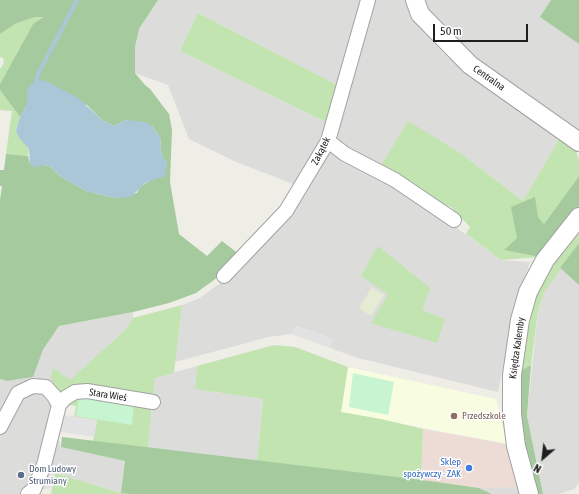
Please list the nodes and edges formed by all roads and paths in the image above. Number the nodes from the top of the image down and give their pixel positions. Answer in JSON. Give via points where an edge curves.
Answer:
{"nodes":[{"id":1,"x":368,"y":0,"type":"edge"},
{"id":2,"x":414,"y":0,"type":"edge"},
{"id":3,"x":328,"y":141,"type":"junction"},
{"id":4,"x":579,"y":142,"type":"edge"},
{"id":5,"x":579,"y":217,"type":"edge"},
{"id":6,"x":454,"y":220,"type":"dead end"},
{"id":7,"x":224,"y":276,"type":"dead end"},
{"id":8,"x":153,"y":402,"type":"dead end"},
{"id":9,"x":59,"y":405,"type":"junction"},
{"id":10,"x":0,"y":427,"type":"edge"},
{"id":11,"x":28,"y":494,"type":"edge"},
{"id":12,"x":529,"y":494,"type":"edge"}],
"edges":[{"from":1,"to":3,"type":"street","name":"Zakątek"},
{"from":2,"to":4,"type":"street","name":"Centralna","via":[[420,14],[470,65]]},
{"from":3,"to":6,"type":"street","via":[[345,154],[395,180]]},
{"from":3,"to":7,"type":"street","name":"Zakątek","via":[[286,211]]},
{"from":5,"to":12,"type":"street","name":"Księdza Kalemby","via":[[545,260],[528,292],[520,320],[512,375],[512,414]]},
{"from":8,"to":9,"type":"street","name":"Stara Wieś","via":[[75,392]]},
{"from":9,"to":10,"type":"street","via":[[46,387],[32,386],[18,393]]},
{"from":9,"to":11,"type":"street","via":[[44,465],[34,490]]}]}
